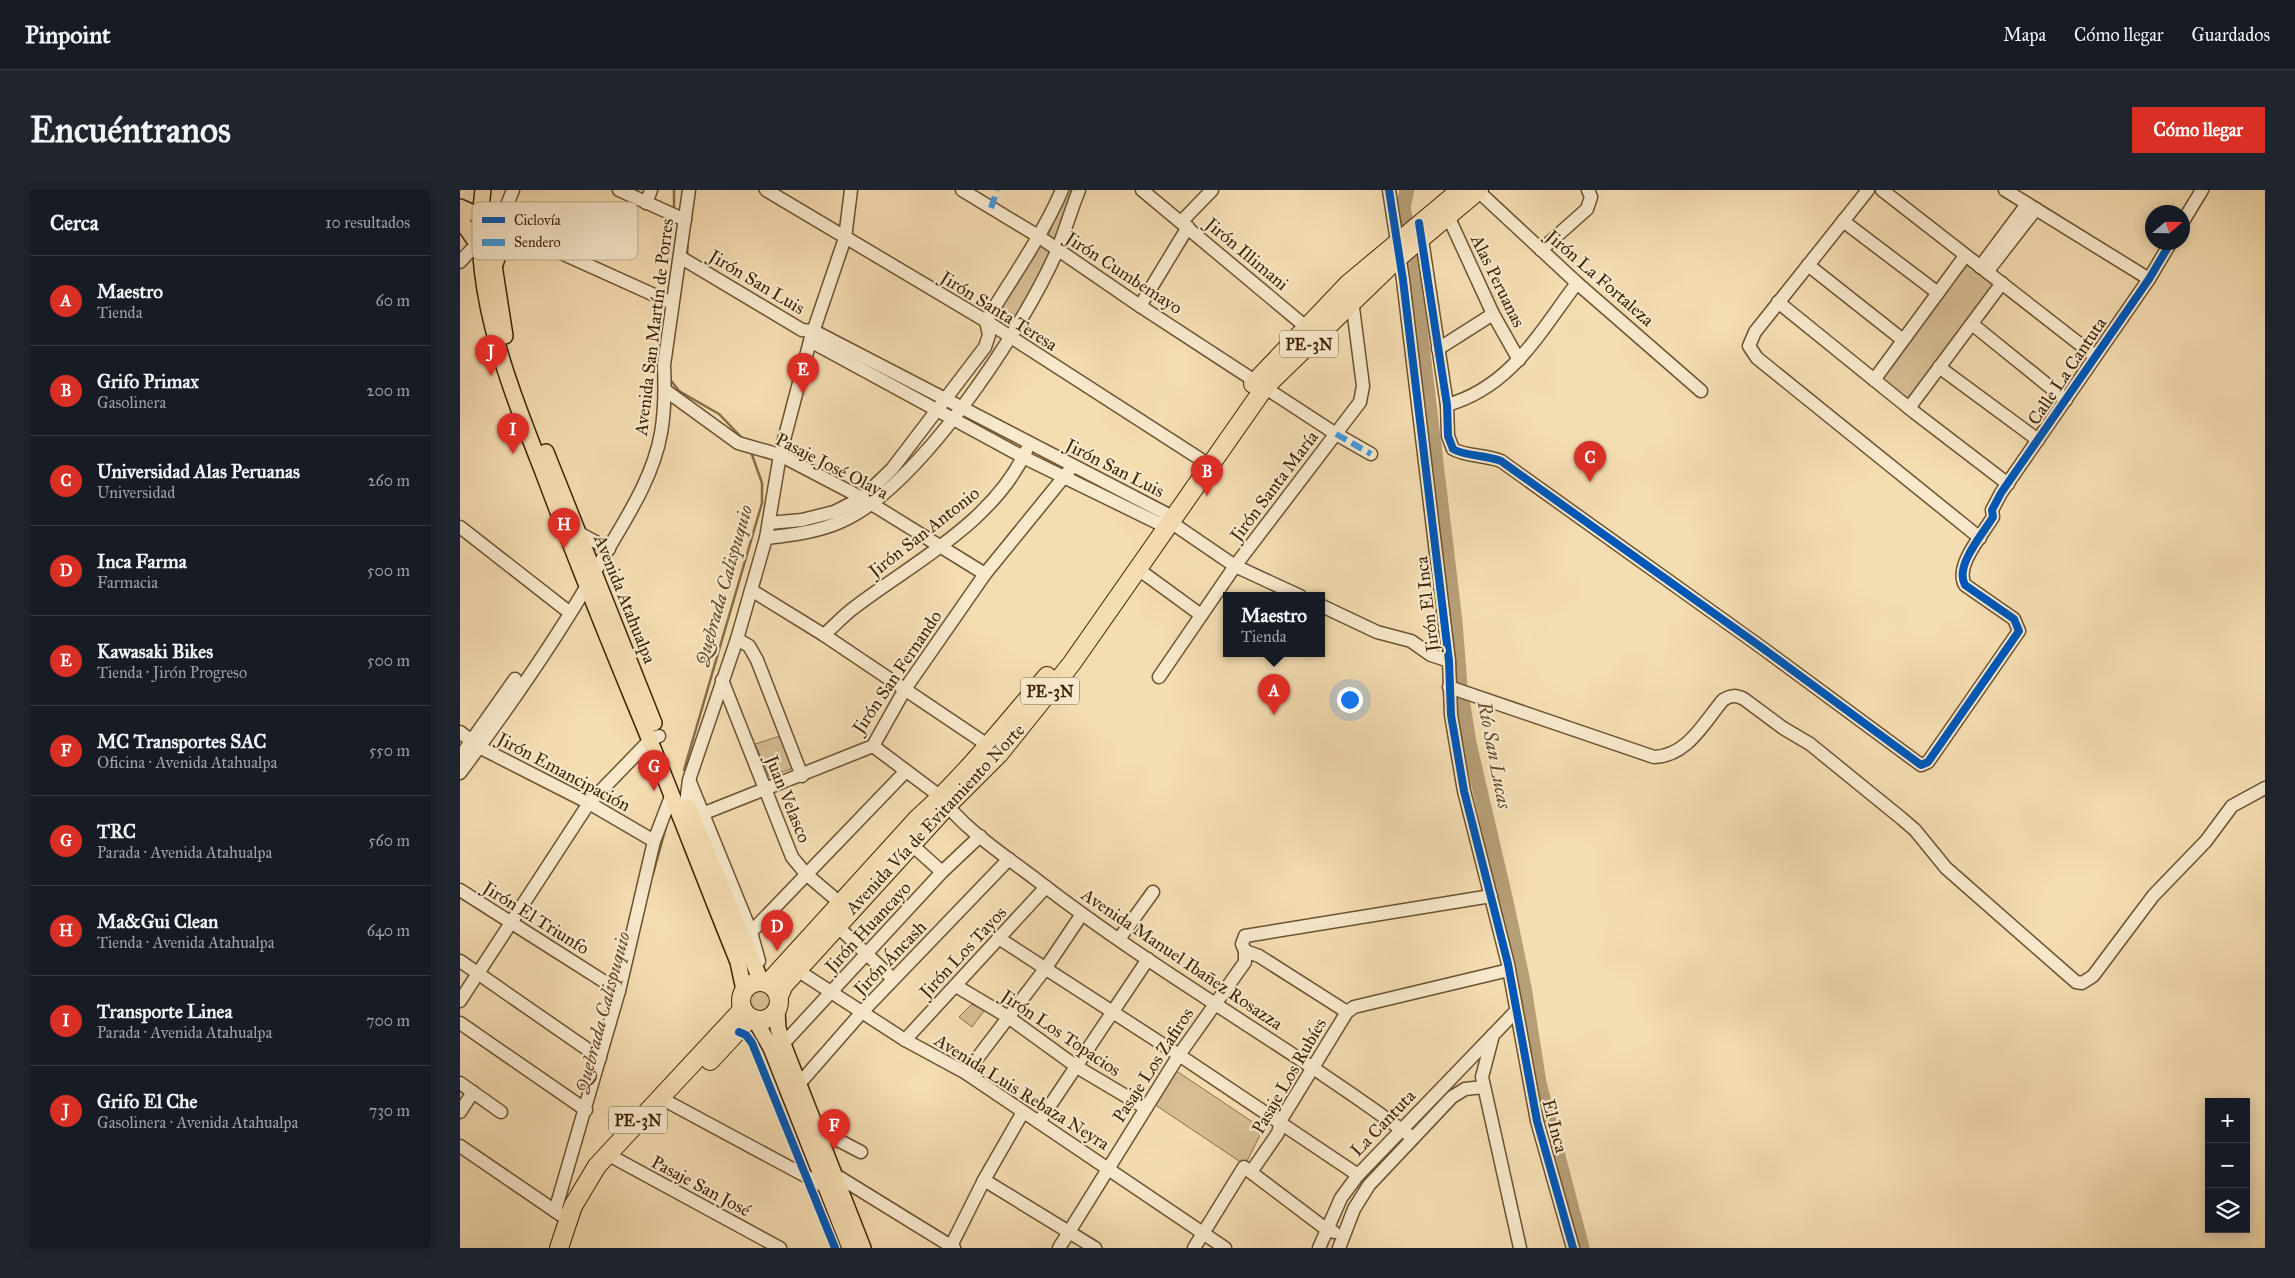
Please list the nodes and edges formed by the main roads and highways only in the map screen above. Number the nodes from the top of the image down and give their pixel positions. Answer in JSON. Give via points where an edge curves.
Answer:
{"nodes":[{"id":1,"x":492,"y":190,"type":"edge"},
{"id":2,"x":1460,"y":190,"type":"edge"},
{"id":3,"x":1478,"y":190,"type":"edge"},
{"id":4,"x":488,"y":202,"type":"edge"},
{"id":5,"x":460,"y":207,"type":"edge"},
{"id":6,"x":472,"y":212,"type":"edge"},
{"id":7,"x":460,"y":219,"type":"edge"},
{"id":8,"x":472,"y":233,"type":"edge"},
{"id":9,"x":1409,"y":240,"type":"junction"},
{"id":10,"x":485,"y":260,"type":"edge"},
{"id":11,"x":491,"y":260,"type":"edge"},
{"id":12,"x":496,"y":260,"type":"edge"},
{"id":13,"x":494,"y":267,"type":"junction"},
{"id":14,"x":1261,"y":383,"type":"junction"},
{"id":15,"x":1165,"y":520,"type":"junction"},
{"id":16,"x":588,"y":581,"type":"junction"},
{"id":17,"x":1088,"y":633,"type":"junction"},
{"id":18,"x":655,"y":738,"type":"junction"},
{"id":19,"x":944,"y":802,"type":"junction"},
{"id":20,"x":690,"y":813,"type":"junction"},
{"id":21,"x":845,"y":907,"type":"junction"},
{"id":22,"x":770,"y":990,"type":"junction"},
{"id":23,"x":746,"y":1007,"type":"junction"},
{"id":24,"x":611,"y":1157,"type":"junction"},
{"id":25,"x":566,"y":1219,"type":"junction"},
{"id":26,"x":559,"y":1248,"type":"edge"},
{"id":27,"x":569,"y":1248,"type":"edge"},
{"id":28,"x":850,"y":1248,"type":"edge"},
{"id":29,"x":863,"y":1248,"type":"edge"}],
"edges":[{"from":1,"to":4,"type":"main road","name":"Avenida Atahualpa"},
{"from":2,"to":9,"type":"highway","number":"PE-3N"},
{"from":3,"to":9,"type":"highway","number":"PE-3N","via":[[1448,216]]},
{"from":5,"to":6,"type":"main road"},
{"from":7,"to":8,"type":"main road"},
{"from":9,"to":14,"type":"highway","number":"PE-3N","via":[[1352,300]]},
{"from":9,"to":14,"type":"highway","number":"PE-3N","via":[[1348,284],[1306,327]]},
{"from":10,"to":16,"type":"main road","name":"Avenida Atahualpa","via":[[485,287],[498,345],[516,401]]},
{"from":11,"to":13,"type":"main road","name":"Avenida Atahualpa"},
{"from":12,"to":13,"type":"main road"},
{"from":13,"to":16,"type":"main road","name":"Avenida Atahualpa","via":[[506,341],[524,397],[579,533]]},
{"from":14,"to":15,"type":"highway","number":"PE-3N"},
{"from":15,"to":17,"type":"highway","number":"PE-3N"},
{"from":15,"to":17,"type":"highway","name":"Avenida Vía de Evitamiento Norte","number":"PE-3N","via":[[1138,569]]},
{"from":16,"to":18,"type":"main road","name":"Avenida Atahualpa"},
{"from":17,"to":19,"type":"highway","name":"Avenida Vía de Evitamiento Norte","number":"PE-3N","via":[[994,749]]},
{"from":18,"to":20,"type":"main road","name":"Avenida Atahualpa"},
{"from":18,"to":20,"type":"main road","name":"Avenida Atahualpa","via":[[672,794]]},
{"from":19,"to":21,"type":"highway","name":"Avenida Vía de Evitamiento Norte","number":"PE-3N","via":[[912,845]]},
{"from":19,"to":21,"type":"highway","number":"PE-3N","via":[[917,819]]},
{"from":20,"to":22,"type":"main road","name":"Avenida Atahualpa"},
{"from":20,"to":23,"type":"main road","name":"Avenida Atahualpa","via":[[723,925],[738,962]]},
{"from":21,"to":22,"type":"highway","number":"PE-3N"},
{"from":21,"to":22,"type":"highway","name":"Avenida Vía de Evitamiento Norte","number":"PE-3N","via":[[837,926],[798,970],[784,985]]},
{"from":22,"to":23,"type":"highway","number":"PE-3N","via":[[750,984]]},
{"from":22,"to":23,"type":"highway","number":"PE-3N","via":[[767,1019]]},
{"from":22,"to":29,"type":"main road","name":"Avenida Atahualpa","via":[[783,1044]]},
{"from":23,"to":24,"type":"highway","number":"PE-3N"},
{"from":23,"to":24,"type":"highway","number":"PE-3N","via":[[668,1102]]},
{"from":23,"to":28,"type":"main road","name":"Avenida Atahualpa","via":[[771,1048]]},
{"from":24,"to":25,"type":"highway","number":"PE-3N","via":[[585,1184]]},
{"from":25,"to":26,"type":"highway","number":"PE-3N"},
{"from":25,"to":27,"type":"highway","number":"PE-3N"}]}
